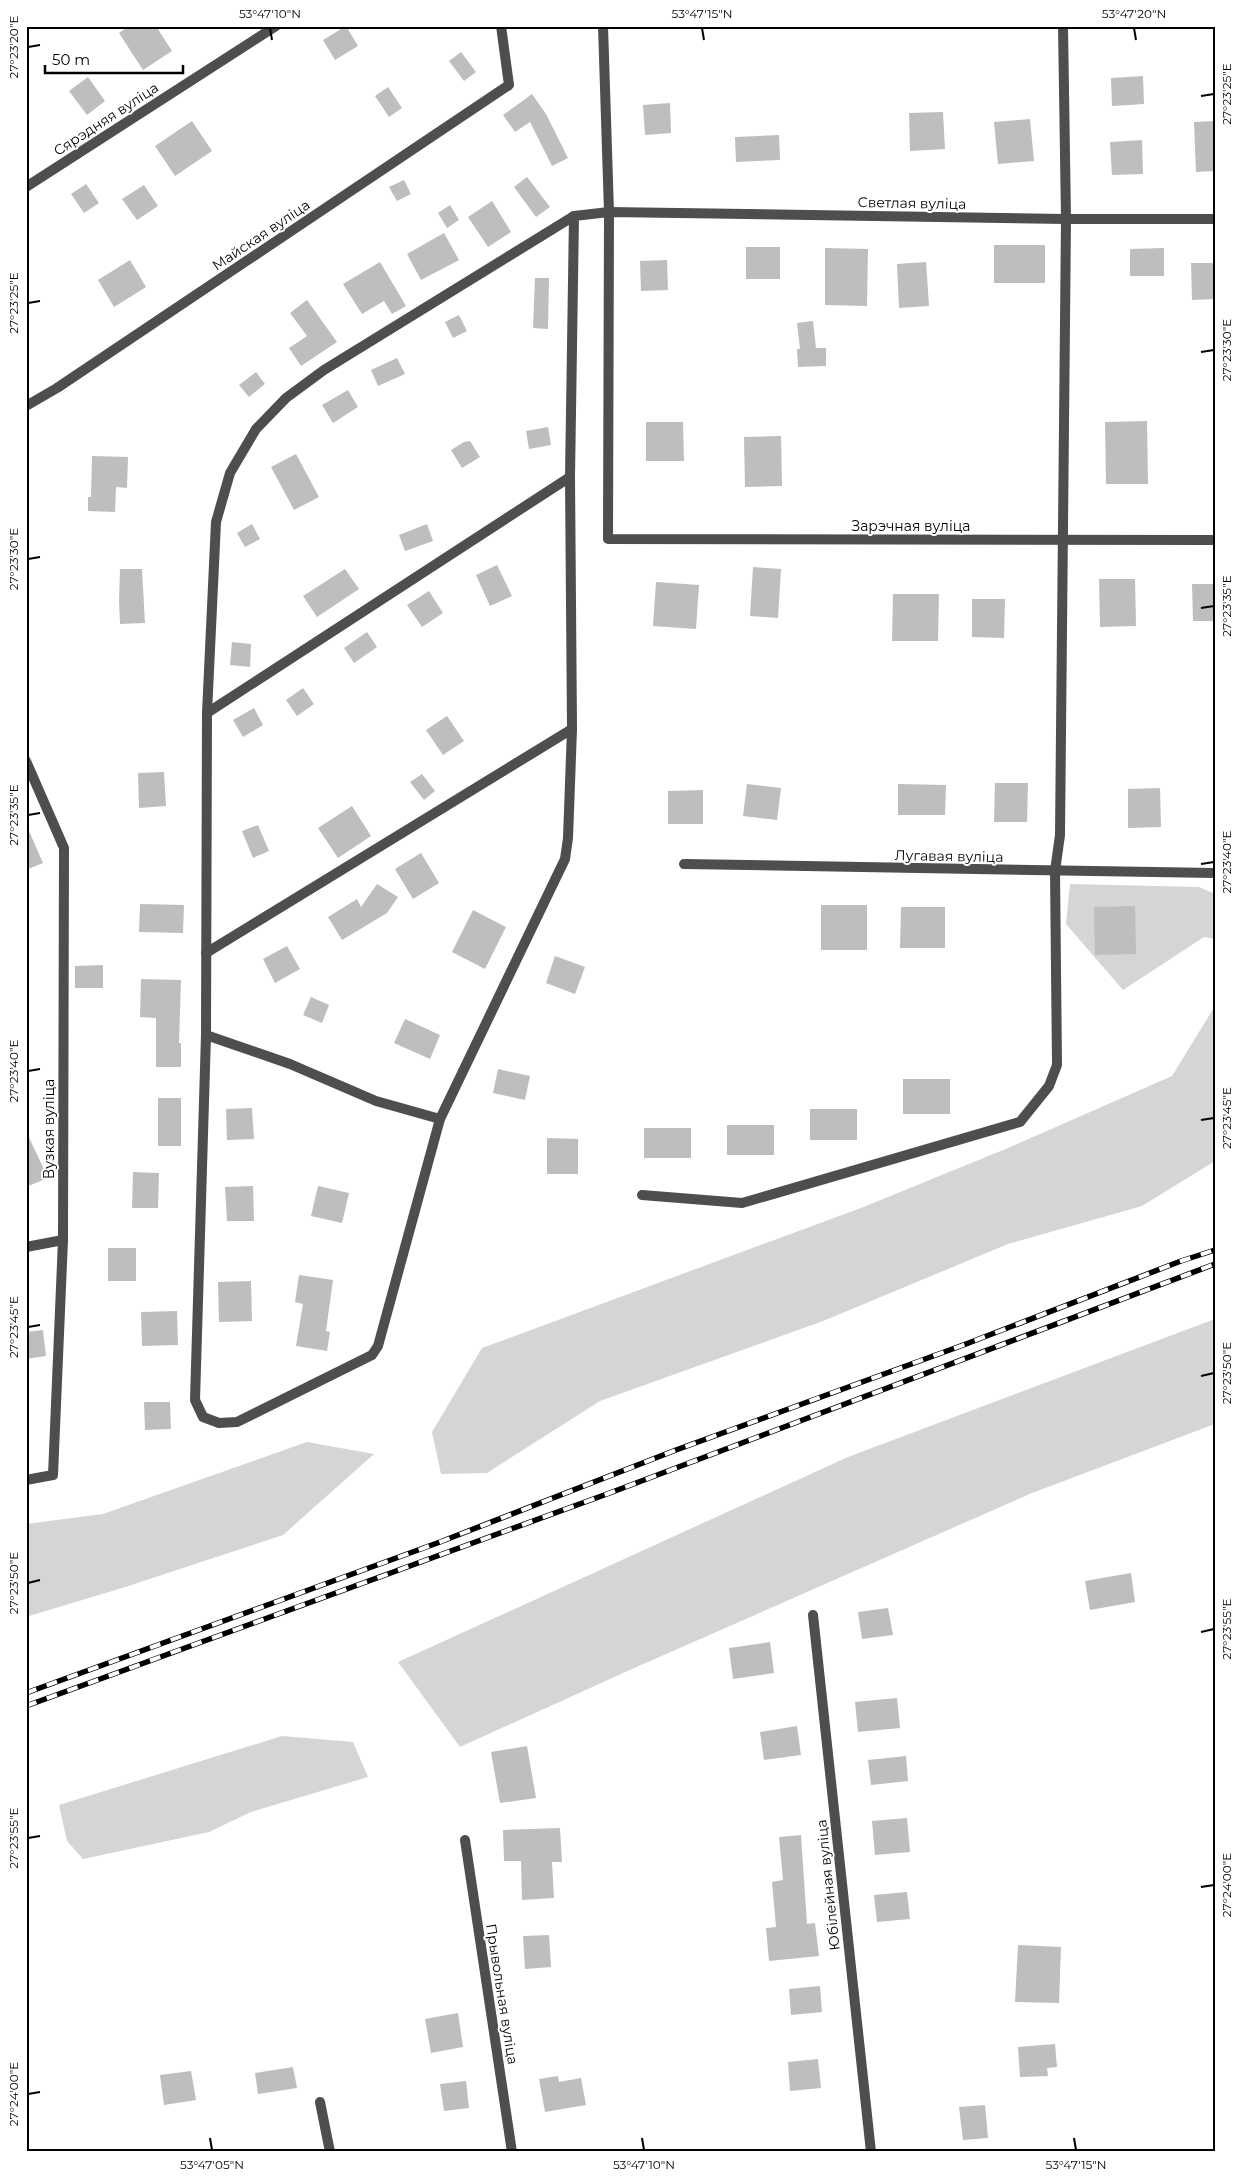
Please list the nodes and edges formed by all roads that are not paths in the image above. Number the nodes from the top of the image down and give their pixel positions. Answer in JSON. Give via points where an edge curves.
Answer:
{"nodes":[{"id":1,"x":276,"y":26,"type":"edge"},
{"id":2,"x":501,"y":26,"type":"edge"},
{"id":3,"x":603,"y":26,"type":"edge"},
{"id":4,"x":1063,"y":26,"type":"edge"},
{"id":5,"x":26,"y":187,"type":"edge"},
{"id":6,"x":609,"y":212,"type":"junction"},
{"id":7,"x":574,"y":216,"type":"junction"},
{"id":8,"x":1215,"y":219,"type":"edge"},
{"id":9,"x":1066,"y":220,"type":"junction"},
{"id":10,"x":26,"y":406,"type":"edge"},
{"id":11,"x":570,"y":477,"type":"junction"},
{"id":12,"x":1064,"y":540,"type":"junction"},
{"id":13,"x":1215,"y":540,"type":"edge"},
{"id":14,"x":206,"y":713,"type":"junction"},
{"id":15,"x":572,"y":729,"type":"junction"},
{"id":16,"x":26,"y":761,"type":"edge"},
{"id":17,"x":684,"y":864,"type":"dead end"},
{"id":18,"x":1055,"y":871,"type":"junction"},
{"id":19,"x":1215,"y":872,"type":"edge"},
{"id":20,"x":206,"y":953,"type":"junction"},
{"id":21,"x":206,"y":1035,"type":"junction"},
{"id":22,"x":440,"y":1119,"type":"junction"},
{"id":23,"x":642,"y":1195,"type":"dead end"},
{"id":24,"x":63,"y":1240,"type":"junction"},
{"id":25,"x":26,"y":1247,"type":"edge"},
{"id":26,"x":26,"y":1480,"type":"edge"},
{"id":27,"x":813,"y":1615,"type":"dead end"},
{"id":28,"x":465,"y":1840,"type":"dead end"},
{"id":29,"x":320,"y":2102,"type":"dead end"},
{"id":30,"x":330,"y":2152,"type":"edge"},
{"id":31,"x":512,"y":2152,"type":"edge"},
{"id":32,"x":870,"y":2152,"type":"edge"}],
"edges":[{"from":1,"to":5,"type":"street","name":"Сярэдняя вуліца"},
{"from":2,"to":10,"type":"street","name":"Майская вуліца","via":[[509,85]]},
{"from":3,"to":6,"type":"street"},
{"from":4,"to":9,"type":"street"},
{"from":6,"to":7,"type":"street","name":"Светлая вуліца"},
{"from":6,"to":9,"type":"street","name":"Светлая вуліца"},
{"from":6,"to":12,"type":"street","name":"Зарэчная вуліца","via":[[608,539]]},
{"from":7,"to":11,"type":"street"},
{"from":7,"to":14,"type":"street","via":[[324,370],[286,398],[256,429],[230,473],[216,522]]},
{"from":8,"to":9,"type":"street","name":"Светлая вуліца"},
{"from":9,"to":12,"type":"street"},
{"from":11,"to":14,"type":"street"},
{"from":11,"to":15,"type":"street"},
{"from":12,"to":13,"type":"street","name":"Зарэчная вуліца"},
{"from":12,"to":18,"type":"street","via":[[1060,835]]},
{"from":14,"to":20,"type":"street"},
{"from":15,"to":20,"type":"street"},
{"from":15,"to":22,"type":"street","via":[[568,838],[564,859]]},
{"from":16,"to":24,"type":"street","name":"Вузкая вуліца","via":[[64,848]]},
{"from":17,"to":18,"type":"street","name":"Лугавая вуліца"},
{"from":18,"to":19,"type":"street","name":"Лугавая вуліца"},
{"from":18,"to":23,"type":"street","via":[[1057,1065],[1049,1086],[1020,1122],[742,1204]]},
{"from":20,"to":21,"type":"street"},
{"from":21,"to":22,"type":"street","via":[[290,1064],[376,1101]]},
{"from":21,"to":22,"type":"street","via":[[195,1400],[203,1417],[219,1423],[237,1422],[375,1350]]},
{"from":24,"to":25,"type":"street"},
{"from":24,"to":26,"type":"street","name":"Вузкая вуліца","via":[[53,1475]]},
{"from":27,"to":32,"type":"street","name":"Юбілейная вуліца"},
{"from":28,"to":31,"type":"street","name":"Прывольная вуліца"},
{"from":29,"to":30,"type":"street"}]}
